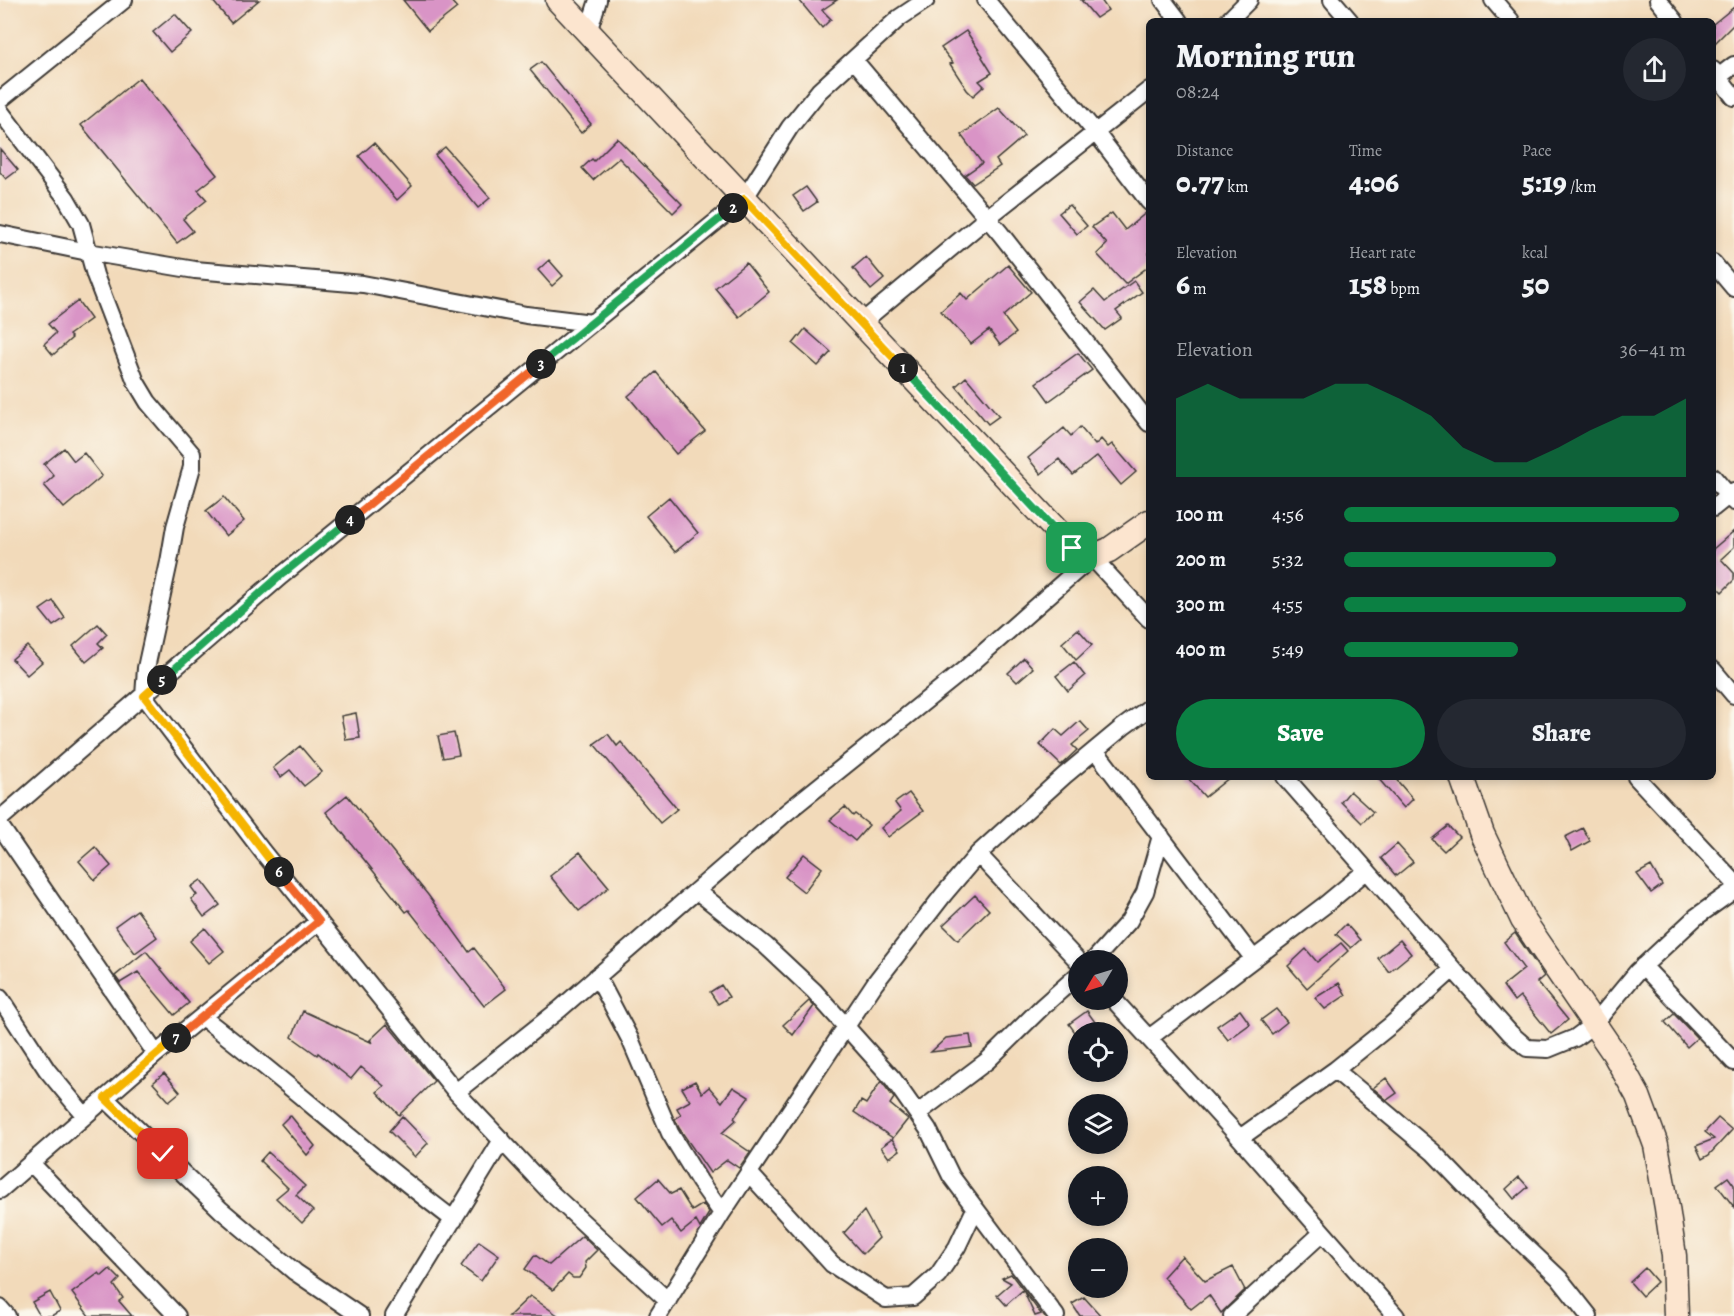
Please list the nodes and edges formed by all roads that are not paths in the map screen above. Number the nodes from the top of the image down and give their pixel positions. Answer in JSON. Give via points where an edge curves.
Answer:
{"nodes":[{"id":1,"x":124,"y":0,"type":"edge"},
{"id":2,"x":558,"y":0,"type":"edge"},
{"id":3,"x":598,"y":0,"type":"edge"},
{"id":4,"x":926,"y":0,"type":"edge"},
{"id":5,"x":986,"y":0,"type":"edge"},
{"id":6,"x":1163,"y":0,"type":"edge"},
{"id":7,"x":1249,"y":0,"type":"edge"},
{"id":8,"x":1332,"y":0,"type":"edge"},
{"id":9,"x":1493,"y":0,"type":"edge"},
{"id":10,"x":1658,"y":0,"type":"edge"},
{"id":11,"x":1177,"y":18,"type":"edge"},
{"id":12,"x":1231,"y":18,"type":"edge"},
{"id":13,"x":1347,"y":18,"type":"edge"},
{"id":14,"x":1508,"y":18,"type":"edge"},
{"id":15,"x":1673,"y":18,"type":"edge"},
{"id":16,"x":588,"y":32,"type":"junction"},
{"id":17,"x":854,"y":60,"type":"junction"},
{"id":18,"x":1734,"y":65,"type":"edge"},
{"id":19,"x":1716,"y":75,"type":"edge"},
{"id":20,"x":1716,"y":77,"type":"edge"},
{"id":21,"x":1146,"y":92,"type":"edge"},
{"id":22,"x":1734,"y":97,"type":"edge"},
{"id":23,"x":0,"y":100,"type":"edge"},
{"id":24,"x":0,"y":111,"type":"edge"},
{"id":25,"x":1096,"y":133,"type":"junction"},
{"id":26,"x":1146,"y":198,"type":"edge"},
{"id":27,"x":744,"y":199,"type":"junction"},
{"id":28,"x":987,"y":218,"type":"junction"},
{"id":29,"x":0,"y":234,"type":"edge"},
{"id":30,"x":88,"y":252,"type":"junction"},
{"id":31,"x":1716,"y":267,"type":"edge"},
{"id":32,"x":1734,"y":288,"type":"edge"},
{"id":33,"x":592,"y":322,"type":"junction"},
{"id":34,"x":861,"y":322,"type":"junction"},
{"id":35,"x":1146,"y":419,"type":"edge"},
{"id":36,"x":1716,"y":480,"type":"edge"},
{"id":37,"x":1732,"y":496,"type":"edge"},
{"id":38,"x":1716,"y":506,"type":"edge"},
{"id":39,"x":1146,"y":524,"type":"edge"},
{"id":40,"x":1092,"y":557,"type":"junction"},
{"id":41,"x":1146,"y":617,"type":"edge"},
{"id":42,"x":1716,"y":674,"type":"edge"},
{"id":43,"x":1734,"y":695,"type":"edge"},
{"id":44,"x":144,"y":696,"type":"junction"},
{"id":45,"x":1146,"y":710,"type":"edge"},
{"id":46,"x":1095,"y":750,"type":"junction"},
{"id":47,"x":1288,"y":780,"type":"edge"},
{"id":48,"x":1463,"y":780,"type":"edge"},
{"id":49,"x":1639,"y":780,"type":"edge"},
{"id":50,"x":0,"y":819,"type":"edge"},
{"id":51,"x":0,"y":826,"type":"edge"},
{"id":52,"x":1161,"y":836,"type":"junction"},
{"id":53,"x":978,"y":854,"type":"junction"},
{"id":54,"x":1366,"y":871,"type":"junction"},
{"id":55,"x":1734,"y":882,"type":"edge"},
{"id":56,"x":1734,"y":890,"type":"edge"},
{"id":57,"x":697,"y":891,"type":"junction"},
{"id":58,"x":319,"y":921,"type":"junction"},
{"id":59,"x":1068,"y":950,"type":"edge"},
{"id":60,"x":1103,"y":950,"type":"edge"},
{"id":61,"x":1253,"y":958,"type":"junction"},
{"id":62,"x":1643,"y":966,"type":"junction"},
{"id":63,"x":1453,"y":969,"type":"junction"},
{"id":64,"x":597,"y":976,"type":"junction"},
{"id":65,"x":1068,"y":984,"type":"edge"},
{"id":66,"x":0,"y":998,"type":"edge"},
{"id":67,"x":1123,"y":1010,"type":"edge"},
{"id":68,"x":202,"y":1017,"type":"junction"},
{"id":69,"x":1594,"y":1024,"type":"junction"},
{"id":70,"x":847,"y":1026,"type":"junction"},
{"id":71,"x":1149,"y":1038,"type":"junction"},
{"id":72,"x":156,"y":1054,"type":"junction"},
{"id":73,"x":1734,"y":1062,"type":"edge"},
{"id":74,"x":1335,"y":1070,"type":"junction"},
{"id":75,"x":456,"y":1092,"type":"junction"},
{"id":76,"x":105,"y":1098,"type":"junction"},
{"id":77,"x":918,"y":1113,"type":"junction"},
{"id":78,"x":85,"y":1116,"type":"junction"},
{"id":79,"x":1240,"y":1138,"type":"junction"},
{"id":80,"x":502,"y":1140,"type":"junction"},
{"id":81,"x":31,"y":1163,"type":"junction"},
{"id":82,"x":749,"y":1173,"type":"junction"},
{"id":83,"x":0,"y":1190,"type":"edge"},
{"id":84,"x":975,"y":1209,"type":"junction"},
{"id":85,"x":723,"y":1213,"type":"junction"},
{"id":86,"x":454,"y":1220,"type":"junction"},
{"id":87,"x":1322,"y":1233,"type":"junction"},
{"id":88,"x":668,"y":1301,"type":"junction"},
{"id":89,"x":0,"y":1308,"type":"edge"},
{"id":90,"x":6,"y":1316,"type":"edge"},
{"id":91,"x":177,"y":1316,"type":"edge"},
{"id":92,"x":360,"y":1316,"type":"edge"},
{"id":93,"x":394,"y":1316,"type":"edge"},
{"id":94,"x":658,"y":1316,"type":"edge"},
{"id":95,"x":1056,"y":1316,"type":"edge"},
{"id":96,"x":1232,"y":1316,"type":"edge"},
{"id":97,"x":1396,"y":1316,"type":"edge"},
{"id":98,"x":1589,"y":1316,"type":"edge"},
{"id":99,"x":1676,"y":1316,"type":"edge"}],
"edges":[{"from":1,"to":23,"type":"street"},
{"from":2,"to":16,"type":"street"},
{"from":3,"to":16,"type":"street"},
{"from":4,"to":17,"type":"street","via":[[899,18]]},
{"from":5,"to":25,"type":"street"},
{"from":6,"to":11,"type":"street"},
{"from":7,"to":12,"type":"street"},
{"from":8,"to":13,"type":"street"},
{"from":9,"to":14,"type":"street"},
{"from":10,"to":15,"type":"street"},
{"from":16,"to":27,"type":"street"},
{"from":17,"to":27,"type":"street","via":[[819,91],[789,127]]},
{"from":17,"to":28,"type":"street"},
{"from":18,"to":19,"type":"street"},
{"from":20,"to":22,"type":"street"},
{"from":21,"to":25,"type":"street"},
{"from":24,"to":30,"type":"street","via":[[66,198],[81,224]]},
{"from":25,"to":26,"type":"street"},
{"from":25,"to":28,"type":"street"},
{"from":27,"to":33,"type":"street"},
{"from":27,"to":34,"type":"street"},
{"from":28,"to":34,"type":"street"},
{"from":28,"to":35,"type":"street"},
{"from":29,"to":30,"type":"street"},
{"from":30,"to":33,"type":"street","via":[[195,270],[363,284],[526,315]]},
{"from":30,"to":44,"type":"street","via":[[136,382],[192,454],[146,668]]},
{"from":31,"to":32,"type":"street"},
{"from":33,"to":44,"type":"street","via":[[280,576]]},
{"from":34,"to":40,"type":"street","via":[[1072,548]]},
{"from":36,"to":37,"type":"street"},
{"from":37,"to":38,"type":"street"},
{"from":39,"to":40,"type":"street"},
{"from":40,"to":41,"type":"street"},
{"from":40,"to":57,"type":"street","via":[[965,669],[787,812]]},
{"from":42,"to":43,"type":"street"},
{"from":44,"to":50,"type":"street"},
{"from":44,"to":58,"type":"street"},
{"from":45,"to":46,"type":"street"},
{"from":46,"to":52,"type":"street"},
{"from":46,"to":53,"type":"street"},
{"from":47,"to":54,"type":"street"},
{"from":48,"to":69,"type":"street","via":[[1482,834],[1523,920]]},
{"from":49,"to":55,"type":"street"},
{"from":51,"to":72,"type":"street"},
{"from":52,"to":60,"type":"street","via":[[1145,892],[1129,921]]},
{"from":52,"to":61,"type":"street"},
{"from":53,"to":59,"type":"street"},
{"from":53,"to":70,"type":"street","via":[[875,983]]},
{"from":54,"to":61,"type":"street"},
{"from":54,"to":63,"type":"street"},
{"from":56,"to":62,"type":"street","via":[[1696,917]]},
{"from":57,"to":64,"type":"street"},
{"from":57,"to":70,"type":"street","via":[[766,946]]},
{"from":58,"to":68,"type":"street"},
{"from":58,"to":75,"type":"street"},
{"from":61,"to":71,"type":"street"},
{"from":62,"to":69,"type":"street"},
{"from":62,"to":73,"type":"street"},
{"from":63,"to":69,"type":"street","via":[[1527,1048],[1548,1049],[1575,1038]]},
{"from":63,"to":74,"type":"street"},
{"from":64,"to":75,"type":"street"},
{"from":64,"to":85,"type":"street","via":[[630,1039],[670,1133]]},
{"from":65,"to":77,"type":"street","via":[[987,1061]]},
{"from":66,"to":78,"type":"street","via":[[47,1070]]},
{"from":67,"to":71,"type":"street"},
{"from":68,"to":72,"type":"street"},
{"from":68,"to":86,"type":"street"},
{"from":69,"to":99,"type":"street","via":[[1638,1096],[1656,1145],[1674,1256]]},
{"from":70,"to":77,"type":"street"},
{"from":70,"to":82,"type":"street"},
{"from":71,"to":79,"type":"street"},
{"from":72,"to":76,"type":"street"},
{"from":74,"to":79,"type":"street"},
{"from":74,"to":98,"type":"street","via":[[1433,1152],[1559,1278]]},
{"from":75,"to":80,"type":"street"},
{"from":76,"to":78,"type":"street"},
{"from":76,"to":92,"type":"street","via":[[221,1210],[295,1272]]},
{"from":77,"to":84,"type":"street","via":[[951,1176]]},
{"from":78,"to":81,"type":"street"},
{"from":79,"to":87,"type":"street"},
{"from":80,"to":86,"type":"street"},
{"from":80,"to":88,"type":"street","via":[[550,1192]]},
{"from":81,"to":83,"type":"street"},
{"from":81,"to":91,"type":"street"},
{"from":82,"to":84,"type":"street","via":[[832,1264],[886,1299],[913,1297],[938,1275]]},
{"from":82,"to":85,"type":"street"},
{"from":84,"to":95,"type":"street"},
{"from":85,"to":88,"type":"street"},
{"from":86,"to":93,"type":"street"},
{"from":87,"to":96,"type":"street"},
{"from":87,"to":97,"type":"street"},
{"from":88,"to":94,"type":"street"},
{"from":89,"to":90,"type":"street"}]}
